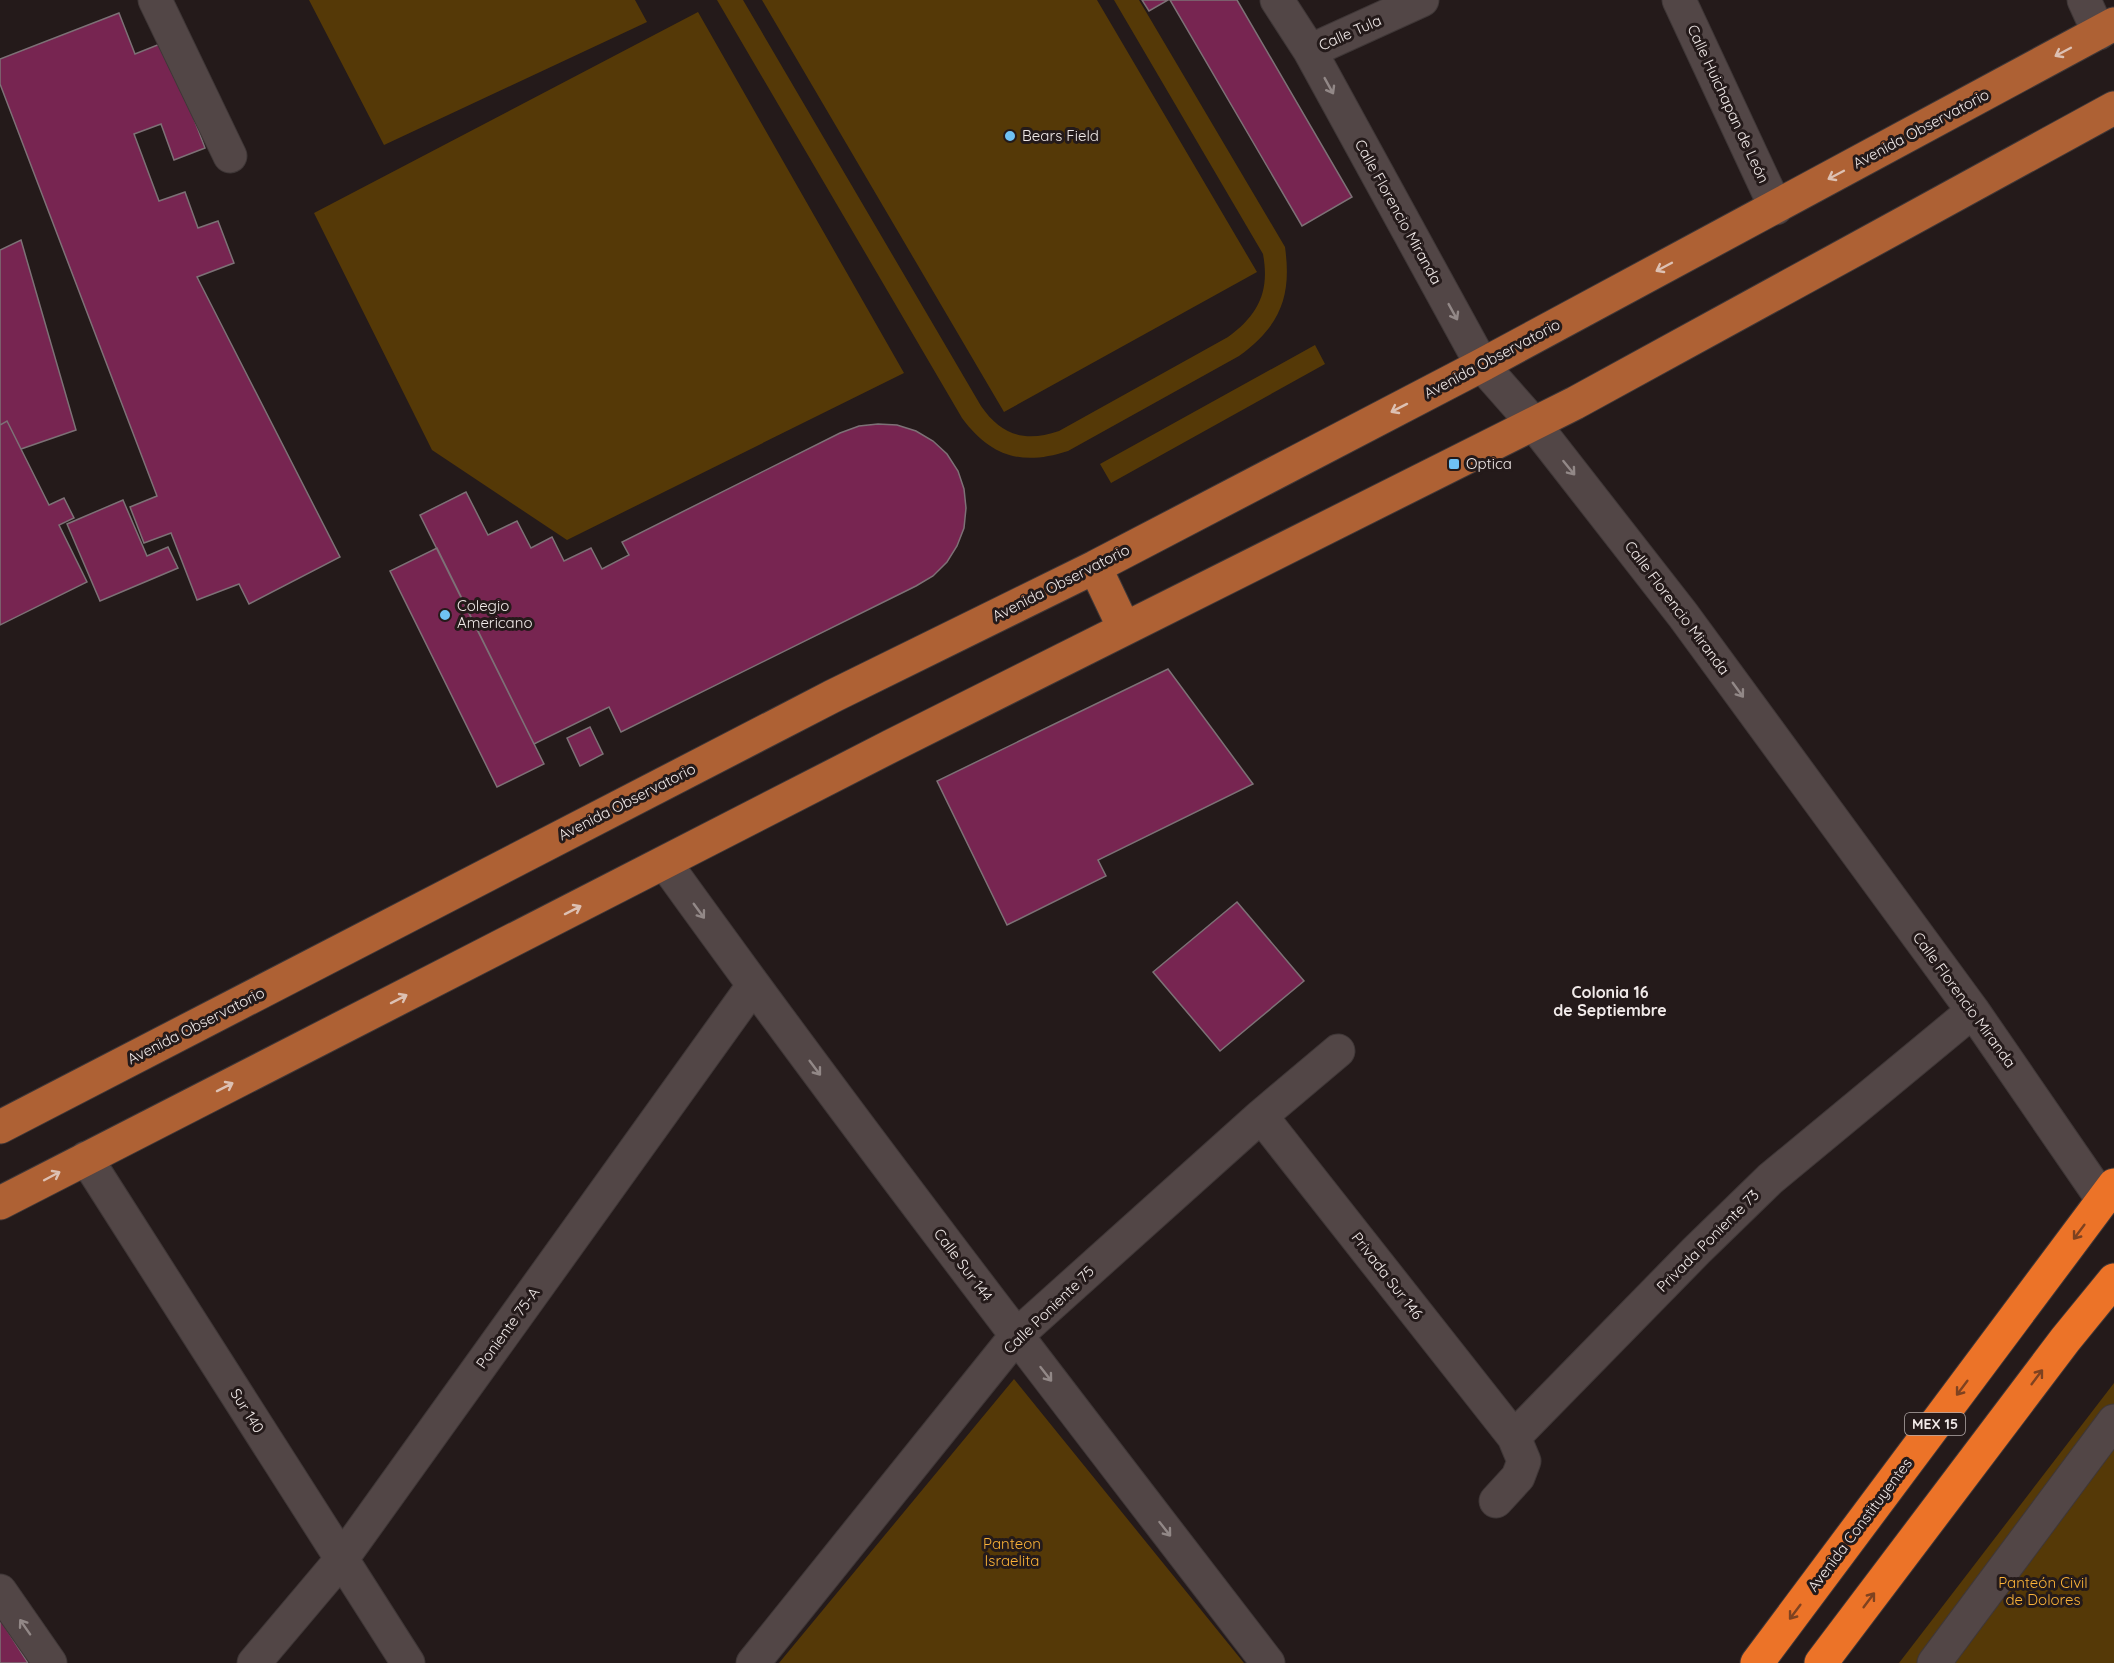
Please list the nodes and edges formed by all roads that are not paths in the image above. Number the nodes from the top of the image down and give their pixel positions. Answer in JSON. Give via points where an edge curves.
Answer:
{"nodes":[{"id":1,"x":154,"y":0,"type":"edge"},
{"id":2,"x":1277,"y":0,"type":"edge"},
{"id":3,"x":1422,"y":0,"type":"edge"},
{"id":4,"x":1679,"y":0,"type":"edge"},
{"id":5,"x":2084,"y":0,"type":"edge"},
{"id":6,"x":2106,"y":28,"type":"edge"},
{"id":7,"x":1310,"y":51,"type":"junction"},
{"id":8,"x":2114,"y":108,"type":"edge"},
{"id":9,"x":230,"y":156,"type":"dead end"},
{"id":10,"x":1776,"y":208,"type":"junction"},
{"id":11,"x":1482,"y":366,"type":"junction"},
{"id":12,"x":1534,"y":424,"type":"junction"},
{"id":13,"x":1095,"y":567,"type":"junction"},
{"id":14,"x":1124,"y":628,"type":"junction"},
{"id":15,"x":665,"y":863,"type":"junction"},
{"id":16,"x":753,"y":986,"type":"junction"},
{"id":17,"x":1973,"y":1011,"type":"junction"},
{"id":18,"x":1338,"y":1051,"type":"dead end"},
{"id":19,"x":1261,"y":1116,"type":"junction"},
{"id":20,"x":0,"y":1127,"type":"edge"},
{"id":21,"x":86,"y":1158,"type":"junction"},
{"id":22,"x":2109,"y":1193,"type":"edge"},
{"id":23,"x":0,"y":1203,"type":"edge"},
{"id":24,"x":2114,"y":1280,"type":"edge"},
{"id":25,"x":1016,"y":1336,"type":"junction"},
{"id":26,"x":2114,"y":1421,"type":"edge"},
{"id":27,"x":1514,"y":1437,"type":"junction"},
{"id":28,"x":1497,"y":1501,"type":"dead end"},
{"id":29,"x":341,"y":1560,"type":"junction"},
{"id":30,"x":0,"y":1592,"type":"edge"},
{"id":31,"x":50,"y":1663,"type":"edge"},
{"id":32,"x":254,"y":1663,"type":"edge"},
{"id":33,"x":408,"y":1663,"type":"edge"},
{"id":34,"x":753,"y":1663,"type":"edge"},
{"id":35,"x":1268,"y":1663,"type":"edge"},
{"id":36,"x":1757,"y":1663,"type":"edge"},
{"id":37,"x":1821,"y":1663,"type":"edge"},
{"id":38,"x":1934,"y":1663,"type":"edge"}],
"edges":[{"from":1,"to":9,"type":"street"},
{"from":2,"to":7,"type":"street","name":"Calle Florencio Miranda"},
{"from":3,"to":7,"type":"street","name":"Calle Tula"},
{"from":4,"to":10,"type":"street","name":"Calle Huichapan de León"},
{"from":5,"to":6,"type":"street"},
{"from":6,"to":10,"type":"main road","name":"Avenida Observatorio","one_way":true},
{"from":7,"to":11,"type":"street","name":"Calle Florencio Miranda","one_way":true},
{"from":8,"to":12,"type":"main road"},
{"from":10,"to":11,"type":"main road","name":"Avenida Observatorio","one_way":true},
{"from":11,"to":12,"type":"street","name":"Calle Florencio Miranda"},
{"from":11,"to":13,"type":"main road","name":"Avenida Observatorio","one_way":true},
{"from":12,"to":14,"type":"main road"},
{"from":12,"to":17,"type":"street","name":"Calle Florencio Miranda","one_way":true,"via":[[1683,615]]},
{"from":13,"to":14,"type":"main road"},
{"from":13,"to":20,"type":"main road","name":"Avenida Observatorio","via":[[822,702]]},
{"from":14,"to":15,"type":"main road"},
{"from":15,"to":16,"type":"street","name":"Calle Sur 144","one_way":true},
{"from":21,"to":15,"type":"main road","one_way":true},
{"from":16,"to":25,"type":"street","name":"Calle Sur 144","one_way":true},
{"from":16,"to":29,"type":"street","name":"Poniente 75-A"},
{"from":17,"to":22,"type":"street","name":"Calle Florencio Miranda"},
{"from":17,"to":27,"type":"street","name":"Privada Poniente 73","via":[[1770,1179]]},
{"from":18,"to":19,"type":"street","name":"Calle Poniente 75"},
{"from":19,"to":25,"type":"street","name":"Calle Poniente 75"},
{"from":19,"to":27,"type":"street","name":"Privada Sur 146"},
{"from":23,"to":21,"type":"main road","one_way":true},
{"from":21,"to":29,"type":"street","name":"Sur 140"},
{"from":22,"to":36,"type":"highway","name":"Avenida Constituyentes","number":"MEX 15","one_way":true},
{"from":37,"to":24,"type":"highway","number":"MEX 15","one_way":true},
{"from":25,"to":34,"type":"street","name":"Calle Poniente 75"},
{"from":25,"to":35,"type":"street","name":"Calle Sur 144","one_way":true},
{"from":26,"to":38,"type":"street"},
{"from":27,"to":28,"type":"street","via":[[1524,1461],[1518,1477]]},
{"from":29,"to":32,"type":"street","name":"Poniente 75-A"},
{"from":29,"to":33,"type":"street","name":"Sur 140"},
{"from":31,"to":30,"type":"street","one_way":true}]}
